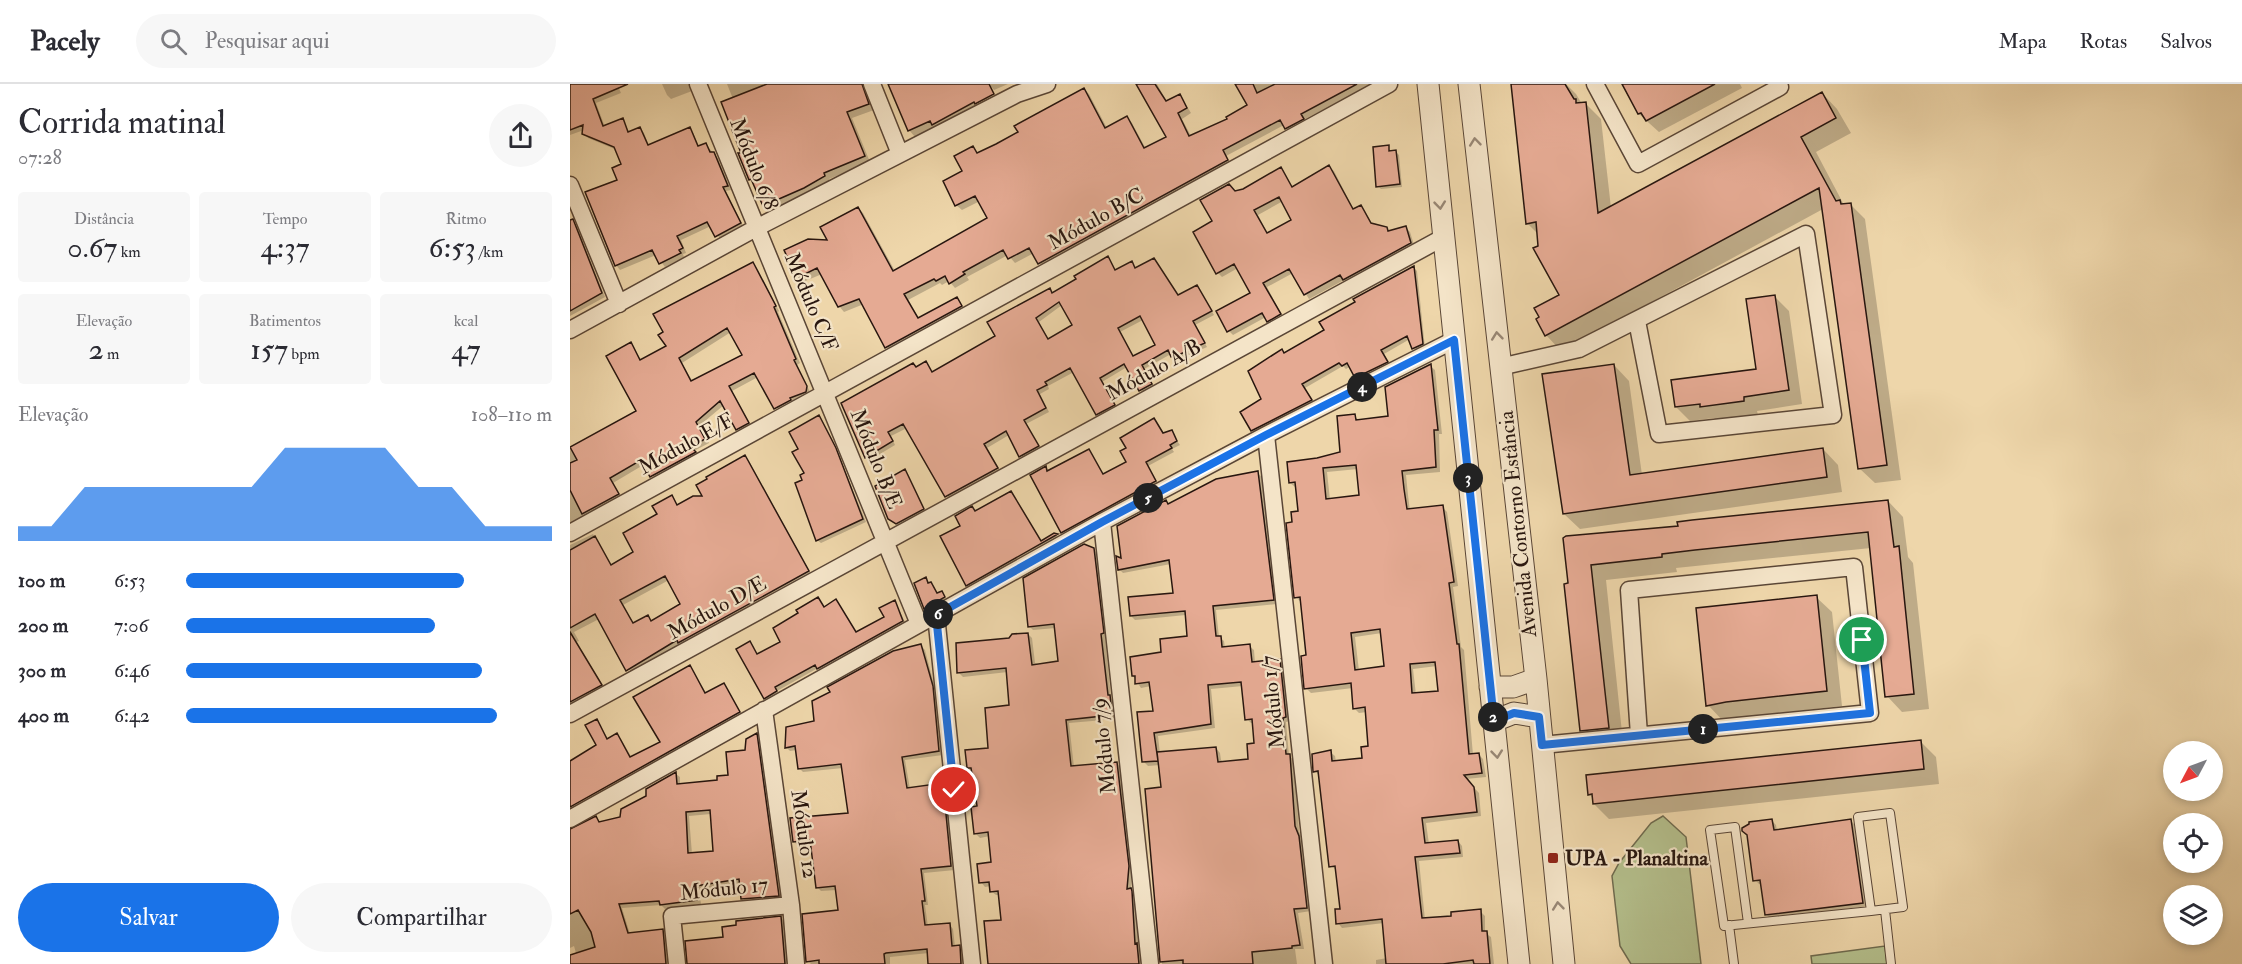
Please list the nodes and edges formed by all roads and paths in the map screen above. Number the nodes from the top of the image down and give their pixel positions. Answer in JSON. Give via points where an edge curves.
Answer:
{"nodes":[{"id":1,"x":698,"y":84,"type":"edge"},
{"id":2,"x":872,"y":84,"type":"edge"},
{"id":3,"x":1047,"y":84,"type":"edge"},
{"id":4,"x":1389,"y":84,"type":"edge"},
{"id":5,"x":1428,"y":84,"type":"edge"},
{"id":6,"x":1469,"y":84,"type":"edge"},
{"id":7,"x":1595,"y":84,"type":"edge"},
{"id":8,"x":1778,"y":84,"type":"edge"},
{"id":9,"x":900,"y":154,"type":"junction"},
{"id":10,"x":570,"y":185,"type":"edge"},
{"id":11,"x":756,"y":228,"type":"junction"},
{"id":12,"x":1444,"y":237,"type":"junction"},
{"id":13,"x":619,"y":304,"type":"junction"},
{"id":14,"x":1637,"y":321,"type":"junction"},
{"id":15,"x":570,"y":330,"type":"edge"},
{"id":16,"x":1454,"y":340,"type":"junction"},
{"id":17,"x":1500,"y":367,"type":"junction"},
{"id":18,"x":824,"y":393,"type":"junction"},
{"id":19,"x":1266,"y":435,"type":"junction"},
{"id":20,"x":1102,"y":522,"type":"junction"},
{"id":21,"x":570,"y":533,"type":"edge"},
{"id":22,"x":885,"y":542,"type":"junction"},
{"id":23,"x":936,"y":615,"type":"junction"},
{"id":24,"x":919,"y":624,"type":"junction"},
{"id":25,"x":1536,"y":679,"type":"junction"},
{"id":26,"x":1490,"y":687,"type":"junction"},
{"id":27,"x":764,"y":710,"type":"junction"},
{"id":28,"x":570,"y":714,"type":"edge"},
{"id":29,"x":1539,"y":717,"type":"junction"},
{"id":30,"x":1494,"y":721,"type":"junction"},
{"id":31,"x":1639,"y":735,"type":"junction"},
{"id":32,"x":1542,"y":745,"type":"junction"},
{"id":33,"x":570,"y":819,"type":"edge"},
{"id":34,"x":791,"y":905,"type":"junction"},
{"id":35,"x":1885,"y":910,"type":"junction"},
{"id":36,"x":1871,"y":911,"type":"junction"},
{"id":37,"x":1748,"y":923,"type":"junction"},
{"id":38,"x":1729,"y":925,"type":"junction"},
{"id":39,"x":677,"y":964,"type":"edge"},
{"id":40,"x":796,"y":964,"type":"edge"},
{"id":41,"x":972,"y":964,"type":"edge"},
{"id":42,"x":1150,"y":964,"type":"edge"},
{"id":43,"x":1324,"y":964,"type":"edge"},
{"id":44,"x":1519,"y":964,"type":"edge"},
{"id":45,"x":1564,"y":964,"type":"edge"},
{"id":46,"x":1734,"y":964,"type":"edge"},
{"id":47,"x":1892,"y":964,"type":"edge"}],
"edges":[{"from":1,"to":11,"type":"street","name":"Módulo 6/8"},
{"from":2,"to":9,"type":"street"},
{"from":3,"to":9,"type":"street","via":[[1017,94]]},
{"from":4,"to":18,"type":"street","name":"Módulo B/C"},
{"from":5,"to":12,"type":"street","one_way":true},
{"from":17,"to":6,"type":"street","name":"Avenida Contorno Estância","one_way":true},
{"from":7,"to":8,"type":"street","via":[[1638,164],[1780,87]]},
{"from":9,"to":11,"type":"street"},
{"from":10,"to":13,"type":"street"},
{"from":11,"to":13,"type":"street"},
{"from":11,"to":18,"type":"street","name":"Módulo C/F"},
{"from":12,"to":16,"type":"street"},
{"from":12,"to":22,"type":"street","name":"Módulo A/B"},
{"from":13,"to":15,"type":"street"},
{"from":14,"to":14,"type":"street","via":[[1806,234],[1833,415],[1659,434]]},
{"from":14,"to":17,"type":"street","via":[[1579,350]]},
{"from":16,"to":19,"type":"street"},
{"from":16,"to":26,"type":"street"},
{"from":17,"to":25,"type":"street","name":"Avenida Contorno Estância"},
{"from":18,"to":21,"type":"street","name":"Módulo E/F"},
{"from":18,"to":22,"type":"street","name":"Módulo B/E"},
{"from":19,"to":20,"type":"street"},
{"from":19,"to":43,"type":"street","name":"Módulo 1/7"},
{"from":20,"to":23,"type":"street"},
{"from":20,"to":42,"type":"street","name":"Módulo 7/9"},
{"from":22,"to":24,"type":"street","name":"Módulo B/E"},
{"from":22,"to":28,"type":"street","name":"Módulo D/E"},
{"from":23,"to":24,"type":"street"},
{"from":23,"to":41,"type":"street"},
{"from":24,"to":27,"type":"street"},
{"from":25,"to":26,"type":"street","via":[[1513,687]]},
{"from":25,"to":29,"type":"street","name":"Avenida Contorno Estância"},
{"from":26,"to":30,"type":"street"},
{"from":27,"to":33,"type":"street"},
{"from":27,"to":34,"type":"street","name":"Módulo 12"},
{"from":29,"to":30,"type":"street","via":[[1514,713]]},
{"from":29,"to":32,"type":"street","name":"Avenida Contorno Estância"},
{"from":30,"to":44,"type":"street","one_way":true},
{"from":31,"to":31,"type":"street","via":[[1870,713],[1854,567],[1629,590]]},
{"from":31,"to":32,"type":"street"},
{"from":45,"to":32,"type":"street","name":"Avenida Contorno Estância","one_way":true},
{"from":34,"to":39,"type":"street","name":"Módulo 17","via":[[672,916]]},
{"from":34,"to":40,"type":"street","name":"Módulo 12"},
{"from":35,"to":36,"type":"lane"},
{"from":35,"to":36,"type":"lane","via":[[1903,907],[1890,813],[1858,817]]},
{"from":35,"to":47,"type":"lane"},
{"from":36,"to":37,"type":"lane"},
{"from":37,"to":38,"type":"lane"},
{"from":37,"to":38,"type":"lane","via":[[1735,826],[1710,830],[1724,926]]},
{"from":38,"to":46,"type":"lane"}]}
